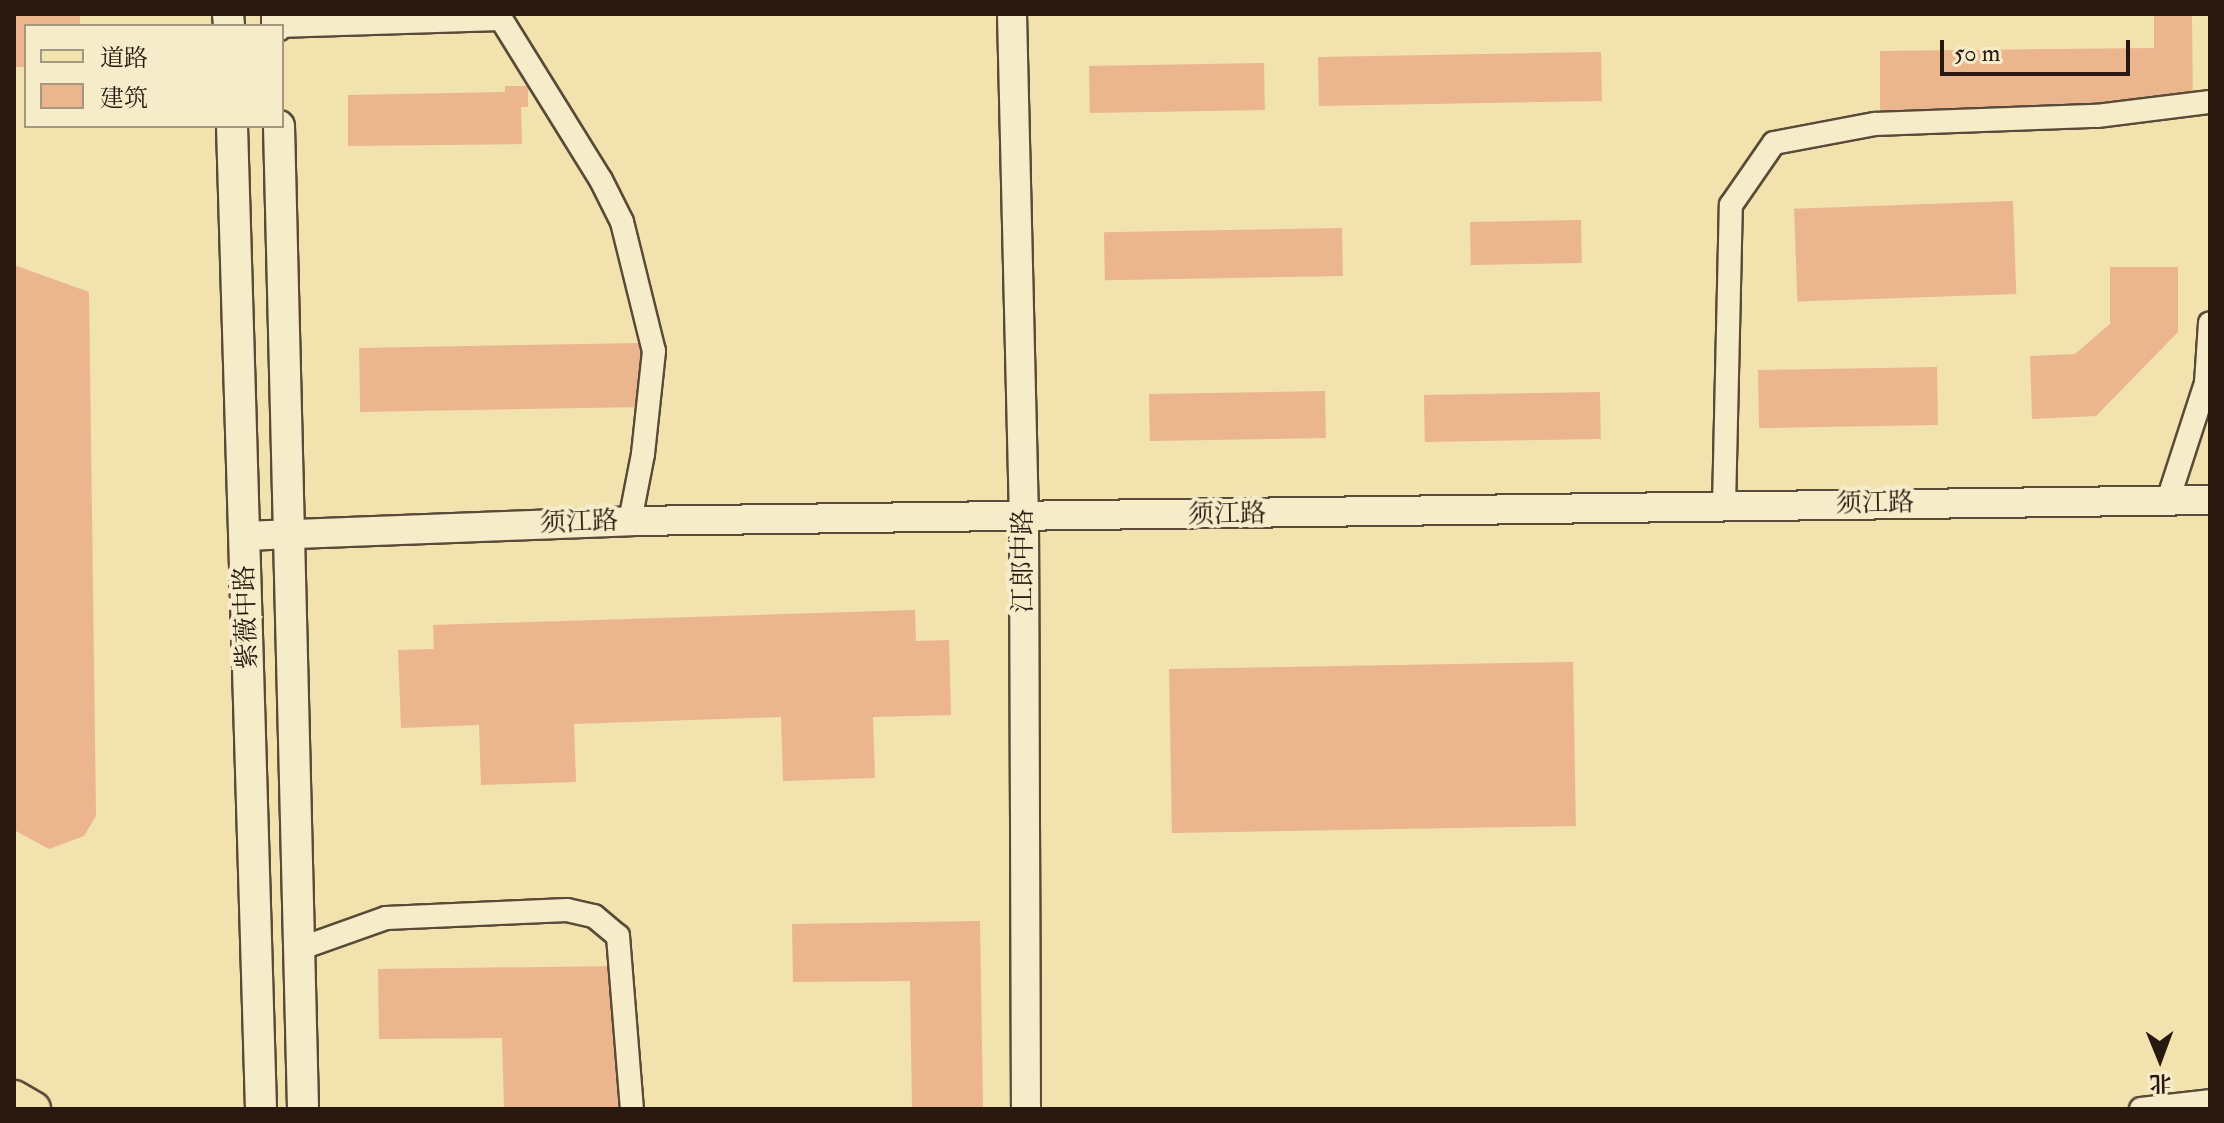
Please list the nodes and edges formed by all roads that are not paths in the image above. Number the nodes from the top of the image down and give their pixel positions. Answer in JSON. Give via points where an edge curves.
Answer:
{"nodes":[{"id":1,"x":1012,"y":14,"type":"edge"},
{"id":2,"x":499,"y":17,"type":"edge"},
{"id":3,"x":284,"y":26,"type":"edge"},
{"id":4,"x":2210,"y":102,"type":"edge"},
{"id":5,"x":232,"y":128,"type":"edge"},
{"id":6,"x":279,"y":128,"type":"edge"},
{"id":7,"x":2210,"y":323,"type":"edge"},
{"id":8,"x":2168,"y":500,"type":"junction"},
{"id":9,"x":2210,"y":500,"type":"edge"},
{"id":10,"x":1724,"y":507,"type":"junction"},
{"id":11,"x":1024,"y":518,"type":"junction"},
{"id":12,"x":630,"y":521,"type":"junction"},
{"id":13,"x":288,"y":535,"type":"junction"},
{"id":14,"x":244,"y":536,"type":"junction"},
{"id":15,"x":299,"y":949,"type":"junction"},
{"id":16,"x":14,"y":1098,"type":"edge"},
{"id":17,"x":2210,"y":1101,"type":"edge"},
{"id":18,"x":33,"y":1109,"type":"edge"},
{"id":19,"x":261,"y":1109,"type":"edge"},
{"id":20,"x":303,"y":1109,"type":"edge"},
{"id":21,"x":632,"y":1109,"type":"edge"},
{"id":22,"x":1026,"y":1109,"type":"edge"},
{"id":23,"x":2141,"y":1109,"type":"edge"}],
"edges":[{"from":1,"to":11,"type":"street","name":"江郎中路"},
{"from":2,"to":3,"type":"street"},
{"from":2,"to":12,"type":"street","via":[[622,222],[654,351]]},
{"from":4,"to":10,"type":"street","via":[[2097,116],[1875,124],[1774,143],[1731,205]]},
{"from":5,"to":14,"type":"main road","name":"紫薇中路"},
{"from":6,"to":13,"type":"main road","name":"紫薇中路"},
{"from":7,"to":8,"type":"street","via":[[2206,383]]},
{"from":8,"to":9,"type":"street","name":"须江路"},
{"from":8,"to":10,"type":"street","name":"须江路"},
{"from":10,"to":11,"type":"street","name":"须江路"},
{"from":11,"to":12,"type":"street","name":"须江路"},
{"from":11,"to":22,"type":"street","name":"江郎中路"},
{"from":12,"to":13,"type":"street","name":"须江路"},
{"from":13,"to":14,"type":"street","name":"须江路"},
{"from":13,"to":15,"type":"main road","name":"紫薇中路"},
{"from":14,"to":19,"type":"main road","name":"紫薇中路"},
{"from":15,"to":20,"type":"main road","name":"紫薇中路"},
{"from":15,"to":21,"type":"street","via":[[386,918],[567,910],[594,916],[618,936]]},
{"from":16,"to":18,"type":"main road"},
{"from":17,"to":23,"type":"street"}]}
